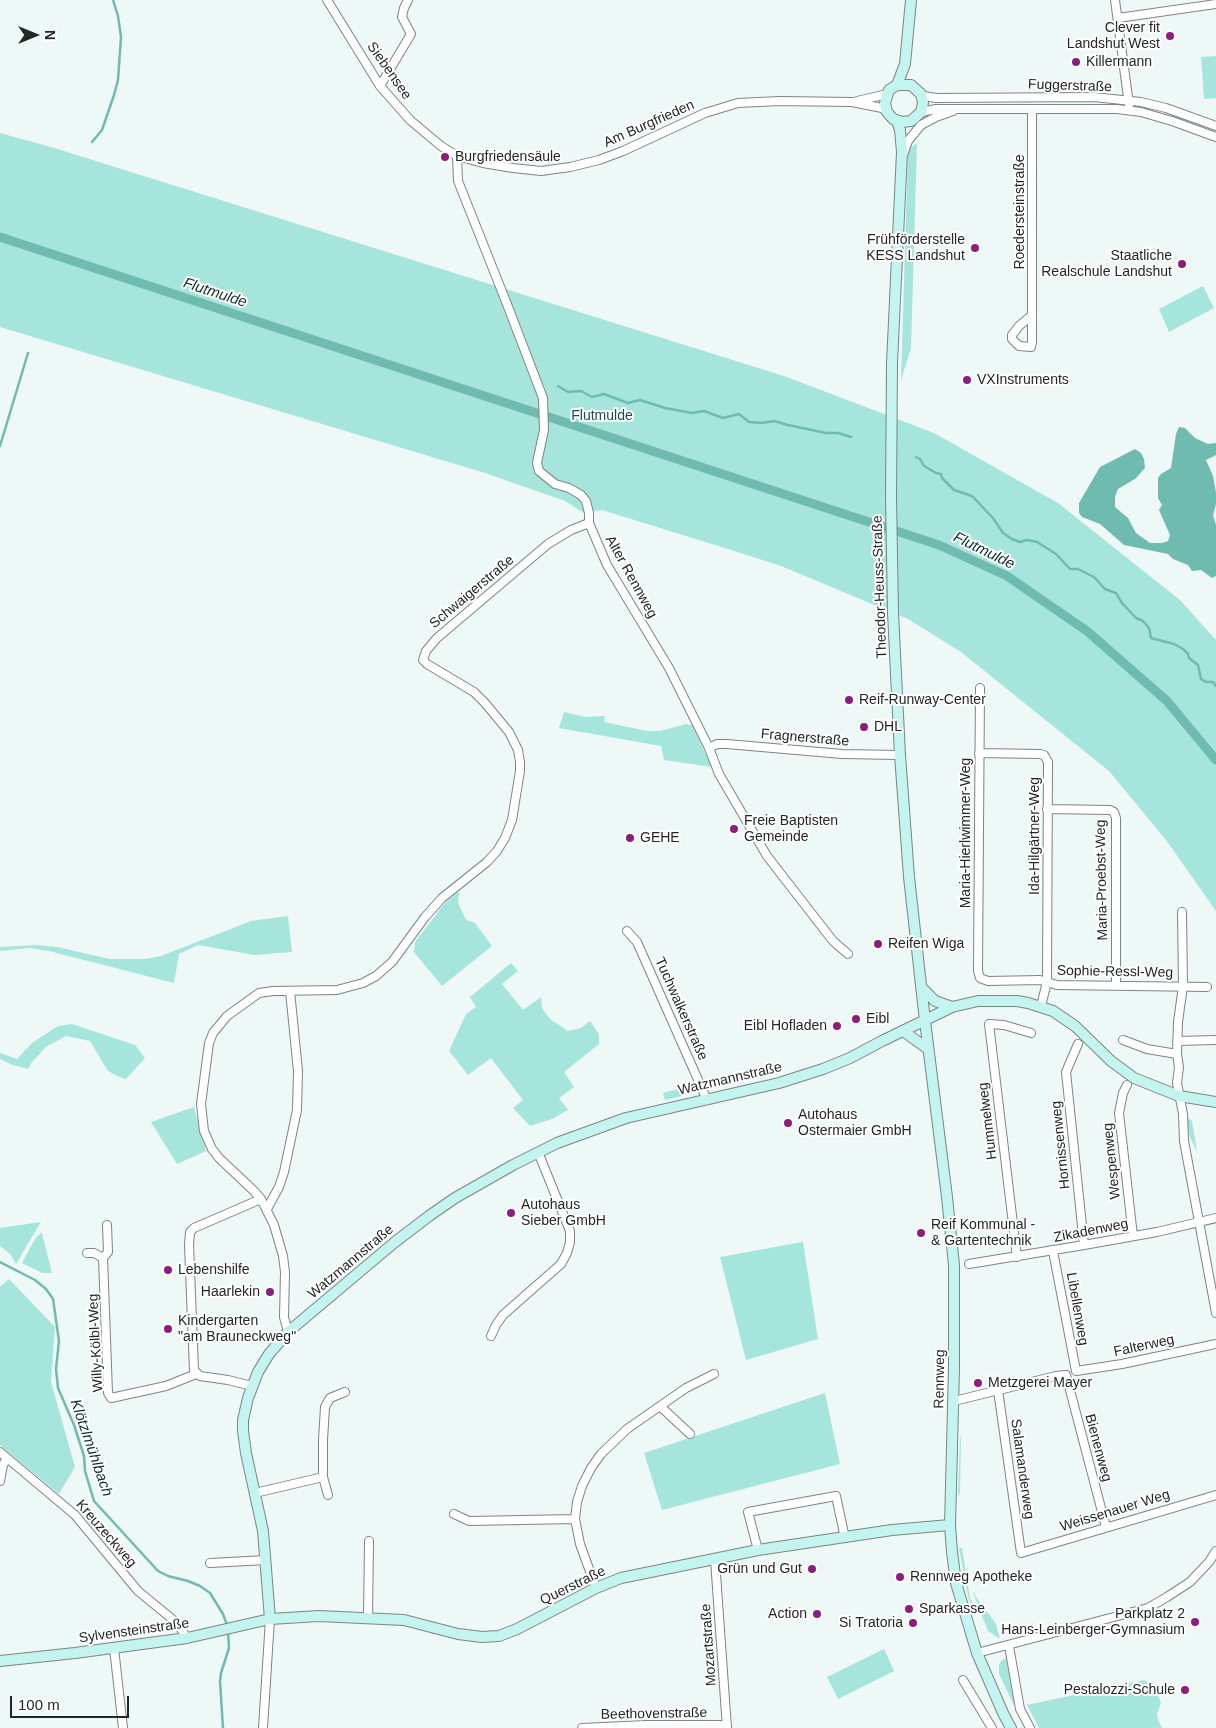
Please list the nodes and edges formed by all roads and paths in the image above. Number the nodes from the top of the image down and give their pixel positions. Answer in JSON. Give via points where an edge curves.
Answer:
{"nodes":[{"id":1,"x":327,"y":0,"type":"edge"},
{"id":2,"x":408,"y":0,"type":"edge"},
{"id":3,"x":911,"y":0,"type":"edge"},
{"id":4,"x":1116,"y":0,"type":"edge"},
{"id":5,"x":1216,"y":4,"type":"edge"},
{"id":6,"x":1118,"y":18,"type":"junction"},
{"id":7,"x":908,"y":52,"type":"junction"},
{"id":8,"x":897,"y":85,"type":"junction"},
{"id":9,"x":380,"y":86,"type":"junction"},
{"id":10,"x":918,"y":90,"type":"junction"},
{"id":11,"x":887,"y":94,"type":"junction"},
{"id":12,"x":1129,"y":100,"type":"junction"},
{"id":13,"x":852,"y":102,"type":"junction"},
{"id":14,"x":960,"y":109,"type":"junction"},
{"id":15,"x":1032,"y":109,"type":"junction"},
{"id":16,"x":1130,"y":111,"type":"junction"},
{"id":17,"x":887,"y":112,"type":"junction"},
{"id":18,"x":921,"y":112,"type":"junction"},
{"id":19,"x":897,"y":121,"type":"junction"},
{"id":20,"x":911,"y":121,"type":"junction"},
{"id":21,"x":1216,"y":126,"type":"edge"},
{"id":22,"x":1216,"y":137,"type":"edge"},
{"id":23,"x":457,"y":156,"type":"junction"},
{"id":24,"x":901,"y":156,"type":"junction"},
{"id":25,"x":1032,"y":315,"type":"dead end"},
{"id":26,"x":589,"y":523,"type":"junction"},
{"id":27,"x":980,"y":688,"type":"dead end"},
{"id":28,"x":709,"y":748,"type":"junction"},
{"id":29,"x":979,"y":753,"type":"junction"},
{"id":30,"x":900,"y":755,"type":"junction"},
{"id":31,"x":1047,"y":810,"type":"junction"},
{"id":32,"x":1182,"y":912,"type":"dead end"},
{"id":33,"x":628,"y":931,"type":"dead end"},
{"id":34,"x":848,"y":954,"type":"dead end"},
{"id":35,"x":980,"y":978,"type":"joint"},
{"id":36,"x":1047,"y":982,"type":"junction"},
{"id":37,"x":1116,"y":986,"type":"junction"},
{"id":38,"x":1182,"y":986,"type":"junction"},
{"id":39,"x":921,"y":987,"type":"junction"},
{"id":40,"x":1208,"y":987,"type":"dead end"},
{"id":41,"x":290,"y":991,"type":"junction"},
{"id":42,"x":1041,"y":1006,"type":"junction"},
{"id":43,"x":952,"y":1007,"type":"junction"},
{"id":44,"x":925,"y":1021,"type":"junction"},
{"id":45,"x":903,"y":1031,"type":"junction"},
{"id":46,"x":1031,"y":1033,"type":"dead end"},
{"id":47,"x":1123,"y":1040,"type":"dead end"},
{"id":48,"x":1216,"y":1040,"type":"edge"},
{"id":49,"x":1177,"y":1041,"type":"junction"},
{"id":50,"x":1078,"y":1044,"type":"dead end"},
{"id":51,"x":928,"y":1049,"type":"junction"},
{"id":52,"x":1178,"y":1054,"type":"junction"},
{"id":53,"x":1127,"y":1085,"type":"dead end"},
{"id":54,"x":1179,"y":1096,"type":"junction"},
{"id":55,"x":707,"y":1100,"type":"junction"},
{"id":56,"x":1216,"y":1102,"type":"edge"},
{"id":57,"x":538,"y":1152,"type":"junction"},
{"id":58,"x":261,"y":1199,"type":"junction"},
{"id":59,"x":267,"y":1208,"type":"junction"},
{"id":60,"x":1216,"y":1218,"type":"edge"},
{"id":61,"x":1199,"y":1221,"type":"junction"},
{"id":62,"x":107,"y":1225,"type":"dead end"},
{"id":63,"x":1133,"y":1236,"type":"junction"},
{"id":64,"x":1084,"y":1246,"type":"junction"},
{"id":65,"x":1053,"y":1251,"type":"junction"},
{"id":66,"x":87,"y":1253,"type":"dead end"},
{"id":67,"x":1017,"y":1257,"type":"junction"},
{"id":68,"x":103,"y":1258,"type":"junction"},
{"id":69,"x":969,"y":1264,"type":"dead end"},
{"id":70,"x":1214,"y":1294,"type":"edge"},
{"id":71,"x":1216,"y":1313,"type":"edge"},
{"id":72,"x":288,"y":1332,"type":"junction"},
{"id":73,"x":491,"y":1336,"type":"dead end"},
{"id":74,"x":1216,"y":1344,"type":"edge"},
{"id":75,"x":1076,"y":1371,"type":"joint"},
{"id":76,"x":196,"y":1374,"type":"junction"},
{"id":77,"x":714,"y":1374,"type":"dead end"},
{"id":78,"x":252,"y":1386,"type":"junction"},
{"id":79,"x":998,"y":1390,"type":"junction"},
{"id":80,"x":345,"y":1392,"type":"dead end"},
{"id":81,"x":954,"y":1401,"type":"junction"},
{"id":82,"x":660,"y":1406,"type":"junction"},
{"id":83,"x":690,"y":1434,"type":"dead end"},
{"id":84,"x":0,"y":1452,"type":"edge"},
{"id":85,"x":6,"y":1458,"type":"junction"},
{"id":86,"x":324,"y":1477,"type":"junction"},
{"id":87,"x":0,"y":1480,"type":"edge"},
{"id":88,"x":255,"y":1493,"type":"junction"},
{"id":89,"x":328,"y":1495,"type":"dead end"},
{"id":90,"x":1216,"y":1495,"type":"edge"},
{"id":91,"x":454,"y":1514,"type":"dead end"},
{"id":92,"x":575,"y":1518,"type":"junction"},
{"id":93,"x":950,"y":1525,"type":"junction"},
{"id":94,"x":1106,"y":1527,"type":"junction"},
{"id":95,"x":845,"y":1538,"type":"junction"},
{"id":96,"x":368,"y":1540,"type":"dead end"},
{"id":97,"x":758,"y":1550,"type":"junction"},
{"id":98,"x":1216,"y":1551,"type":"edge"},
{"id":99,"x":1021,"y":1553,"type":"joint"},
{"id":100,"x":266,"y":1560,"type":"junction"},
{"id":101,"x":715,"y":1560,"type":"junction"},
{"id":102,"x":210,"y":1563,"type":"dead end"},
{"id":103,"x":596,"y":1588,"type":"junction"},
{"id":104,"x":368,"y":1618,"type":"junction"},
{"id":105,"x":270,"y":1619,"type":"junction"},
{"id":106,"x":187,"y":1638,"type":"junction"},
{"id":107,"x":1009,"y":1646,"type":"junction"},
{"id":108,"x":114,"y":1648,"type":"junction"},
{"id":109,"x":977,"y":1653,"type":"junction"},
{"id":110,"x":0,"y":1661,"type":"edge"},
{"id":111,"x":964,"y":1680,"type":"dead end"},
{"id":112,"x":727,"y":1726,"type":"edge"},
{"id":113,"x":123,"y":1728,"type":"edge"},
{"id":114,"x":263,"y":1728,"type":"edge"},
{"id":115,"x":582,"y":1728,"type":"edge"},
{"id":116,"x":992,"y":1728,"type":"edge"},
{"id":117,"x":1011,"y":1728,"type":"edge"},
{"id":118,"x":1030,"y":1728,"type":"edge"}],
"edges":[{"from":1,"to":9,"type":"street","name":"Siebensee"},
{"from":2,"to":9,"type":"street","via":[[402,17],[411,34]]},
{"from":3,"to":7,"type":"main road"},
{"from":4,"to":6,"type":"street"},
{"from":5,"to":6,"type":"street"},
{"from":6,"to":12,"type":"street"},
{"from":7,"to":8,"type":"main road"},
{"from":7,"to":10,"type":"main road","via":[[910,73]]},
{"from":8,"to":10,"type":"main road","via":[[906,84]]},
{"from":8,"to":11,"type":"main road"},
{"from":9,"to":23,"type":"street","name":"Siebensee","via":[[410,120]]},
{"from":10,"to":12,"type":"street","name":"Fuggerstraße","via":[[924,96],[936,98],[1094,97]]},
{"from":10,"to":18,"type":"main road","via":[[923,103]]},
{"from":11,"to":13,"type":"street","name":"Am Burgfrieden"},
{"from":11,"to":17,"type":"main road"},
{"from":12,"to":16,"type":"street"},
{"from":12,"to":21,"type":"street","name":"Fuggerstraße","via":[[1166,108]]},
{"from":13,"to":17,"type":"street","name":"Am Burgfrieden"},
{"from":13,"to":23,"type":"street","name":"Am Burgfrieden","via":[[738,103],[705,113],[623,152],[570,167],[540,171]]},
{"from":14,"to":15,"type":"street","name":"Fuggerstraße"},
{"from":14,"to":18,"type":"street","name":"Fuggerstraße"},
{"from":14,"to":24,"type":"street","via":[[921,125]]},
{"from":15,"to":16,"type":"street","name":"Fuggerstraße"},
{"from":15,"to":25,"type":"street","name":"Roedersteinstraße"},
{"from":16,"to":22,"type":"street","name":"Fuggerstraße","via":[[1172,120]]},
{"from":17,"to":19,"type":"main road"},
{"from":18,"to":20,"type":"main road"},
{"from":19,"to":20,"type":"main road"},
{"from":19,"to":24,"type":"main road","name":"Theodor-Heuss-Straße"},
{"from":20,"to":24,"type":"main road","name":"Theodor-Heuss-Straße"},
{"from":23,"to":26,"type":"street","name":"Alter Rennweg","via":[[458,181],[543,398],[544,430],[537,463],[539,471],[554,484],[569,488],[586,501]]},
{"from":24,"to":30,"type":"main road","name":"Theodor-Heuss-Straße","via":[[891,497]]},
{"from":26,"to":28,"type":"street","name":"Alter Rennweg","via":[[607,565],[669,668]]},
{"from":26,"to":41,"type":"street","name":"Schwaigerstraße","via":[[548,544],[436,638],[423,660],[474,692],[509,732],[518,750],[520,771],[506,838],[488,862],[442,898],[392,962],[376,976],[364,983],[337,990]]},
{"from":27,"to":29,"type":"street","name":"Maria-Hierlwimmer-Weg"},
{"from":28,"to":30,"type":"street","name":"Fragnerstraße","via":[[727,744],[842,754]]},
{"from":28,"to":34,"type":"street","name":"Alter Rennweg","via":[[719,774],[767,856],[833,942]]},
{"from":29,"to":31,"type":"street","name":"Ida-Hilgärtner-Weg","via":[[1044,755],[1048,762]]},
{"from":29,"to":35,"type":"street","name":"Maria-Hierlwimmer-Weg"},
{"from":30,"to":39,"type":"main road","name":"Theodor-Heuss-Straße"},
{"from":31,"to":36,"type":"street","name":"Ida-Hilgärtner-Weg"},
{"from":31,"to":37,"type":"street","name":"Maria-Proebst-Weg","via":[[1114,812]]},
{"from":32,"to":38,"type":"street","name":"Sophie-Ressl-Weg"},
{"from":33,"to":55,"type":"street","name":"Tuchwalkerstraße","via":[[637,942]]},
{"from":35,"to":36,"type":"street","name":"Sophie-Ressl-Weg","via":[[988,981]]},
{"from":36,"to":37,"type":"street","name":"Sophie-Ressl-Weg"},
{"from":36,"to":42,"type":"street","name":"Sophie-Ressl-Weg"},
{"from":37,"to":38,"type":"street","name":"Sophie-Ressl-Weg"},
{"from":38,"to":40,"type":"street","name":"Sophie-Ressl-Weg"},
{"from":38,"to":49,"type":"street","name":"Sophie-Ressl-Weg"},
{"from":39,"to":43,"type":"main road","via":[[935,1001]]},
{"from":39,"to":44,"type":"main road","name":"Theodor-Heuss-Straße"},
{"from":41,"to":58,"type":"street","name":"Schwaigerstraße","via":[[259,993],[227,1016],[209,1043],[204,1074],[201,1104],[207,1140],[219,1158]]},
{"from":41,"to":59,"type":"street","via":[[298,1071],[297,1110],[282,1179]]},
{"from":42,"to":43,"type":"main road","name":"Watzmannstraße","via":[[990,1000]]},
{"from":42,"to":54,"type":"main road","name":"Watzmannstraße","via":[[1075,1026],[1134,1078]]},
{"from":43,"to":44,"type":"main road","name":"Watzmannstraße"},
{"from":44,"to":45,"type":"main road","name":"Watzmannstraße"},
{"from":44,"to":51,"type":"main road","name":"Rennweg"},
{"from":45,"to":51,"type":"main road"},
{"from":45,"to":55,"type":"main road","name":"Watzmannstraße","via":[[823,1069]]},
{"from":46,"to":67,"type":"street","name":"Hummelweg","via":[[989,1024]]},
{"from":47,"to":52,"type":"street","via":[[1147,1049]]},
{"from":48,"to":49,"type":"street"},
{"from":49,"to":52,"type":"street","name":"Sophie-Ressl-Weg"},
{"from":50,"to":64,"type":"street","name":"Hornissenweg","via":[[1066,1072]]},
{"from":51,"to":81,"type":"main road","name":"Rennweg","via":[[954,1265]]},
{"from":52,"to":54,"type":"street","name":"Sophie-Ressl-Weg"},
{"from":53,"to":63,"type":"street","name":"Wespenweg","via":[[1119,1113]]},
{"from":54,"to":56,"type":"main road","name":"Watzmannstraße"},
{"from":54,"to":61,"type":"street","name":"Sophie-Ressl-Weg"},
{"from":55,"to":57,"type":"main road","name":"Watzmannstraße","via":[[626,1118]]},
{"from":57,"to":72,"type":"main road","name":"Watzmannstraße","via":[[483,1181],[429,1216]]},
{"from":57,"to":73,"type":"street","via":[[570,1231],[570,1242],[560,1264],[503,1315]]},
{"from":58,"to":59,"type":"street","name":"Schwaigerstraße"},
{"from":58,"to":76,"type":"street","via":[[190,1232]]},
{"from":59,"to":72,"type":"street","name":"Schwaigerstraße","via":[[283,1256],[284,1317]]},
{"from":60,"to":61,"type":"street","name":"Zikadenweg"},
{"from":61,"to":63,"type":"street","name":"Zikadenweg"},
{"from":61,"to":70,"type":"street","name":"Sophie-Ressl-Weg"},
{"from":62,"to":68,"type":"street","via":[[108,1252]]},
{"from":63,"to":64,"type":"street","name":"Zikadenweg"},
{"from":64,"to":65,"type":"street","name":"Zikadenweg"},
{"from":65,"to":67,"type":"street","name":"Zikadenweg"},
{"from":65,"to":75,"type":"street","name":"Libellenweg"},
{"from":66,"to":68,"type":"street"},
{"from":67,"to":69,"type":"street","name":"Zikadenweg"},
{"from":68,"to":76,"type":"street","name":"Willy-Kölbl-Weg","via":[[108,1393],[111,1398],[166,1386]]},
{"from":70,"to":71,"type":"street","name":"Sophie-Ressl-Weg"},
{"from":72,"to":78,"type":"main road","name":"Watzmannstraße","via":[[264,1362]]},
{"from":74,"to":75,"type":"street","name":"Falterweg"},
{"from":76,"to":78,"type":"street"},
{"from":77,"to":82,"type":"street"},
{"from":78,"to":88,"type":"main road","name":"Watzmannstraße","via":[[244,1431]]},
{"from":79,"to":81,"type":"street"},
{"from":79,"to":94,"type":"street","name":"Bienenweg","via":[[1066,1375]]},
{"from":79,"to":99,"type":"street","name":"Salamanderweg"},
{"from":80,"to":86,"type":"street","via":[[330,1398],[325,1407]]},
{"from":81,"to":93,"type":"main road","name":"Rennweg"},
{"from":82,"to":83,"type":"street"},
{"from":82,"to":92,"type":"street","via":[[601,1454],[582,1486]]},
{"from":84,"to":85,"type":"street","name":"Kreuzeckweg"},
{"from":85,"to":87,"type":"street"},
{"from":85,"to":106,"type":"street","name":"Kreuzeckweg","via":[[74,1514],[138,1591],[177,1623]]},
{"from":86,"to":88,"type":"street"},
{"from":86,"to":89,"type":"street"},
{"from":88,"to":100,"type":"main road","name":"Watzmannstraße"},
{"from":90,"to":94,"type":"street","name":"Weissenauer Weg"},
{"from":91,"to":92,"type":"street","via":[[469,1521]]},
{"from":92,"to":103,"type":"street","via":[[580,1544]]},
{"from":93,"to":95,"type":"main road","name":"Querstraße"},
{"from":93,"to":109,"type":"main road","name":"Rennweg","via":[[956,1583]]},
{"from":94,"to":99,"type":"street","name":"Weissenauer Weg"},
{"from":95,"to":97,"type":"main road","name":"Querstraße"},
{"from":95,"to":97,"type":"street","via":[[836,1496],[748,1512]]},
{"from":96,"to":104,"type":"street"},
{"from":97,"to":101,"type":"main road","name":"Querstraße"},
{"from":98,"to":107,"type":"street","via":[[1190,1582],[1149,1607]]},
{"from":100,"to":102,"type":"street"},
{"from":100,"to":105,"type":"main road","name":"Watzmannstraße"},
{"from":101,"to":103,"type":"main road","name":"Querstraße","via":[[637,1574]]},
{"from":101,"to":112,"type":"street","name":"Mozartstraße"},
{"from":103,"to":104,"type":"main road","name":"Querstraße","via":[[499,1636],[466,1635],[404,1620]]},
{"from":104,"to":105,"type":"main road","name":"Querstraße"},
{"from":105,"to":106,"type":"main road","name":"Sylvensteinstraße"},
{"from":105,"to":114,"type":"street","name":"Watzmannstraße"},
{"from":106,"to":108,"type":"main road","name":"Sylvensteinstraße"},
{"from":107,"to":109,"type":"street"},
{"from":107,"to":118,"type":"street","via":[[1020,1709]]},
{"from":108,"to":110,"type":"main road","name":"Sylvensteinstraße"},
{"from":108,"to":113,"type":"street"},
{"from":109,"to":117,"type":"main road","name":"Rennweg"},
{"from":111,"to":116,"type":"street"},
{"from":112,"to":115,"type":"street","name":"Beethovenstraße"}]}
